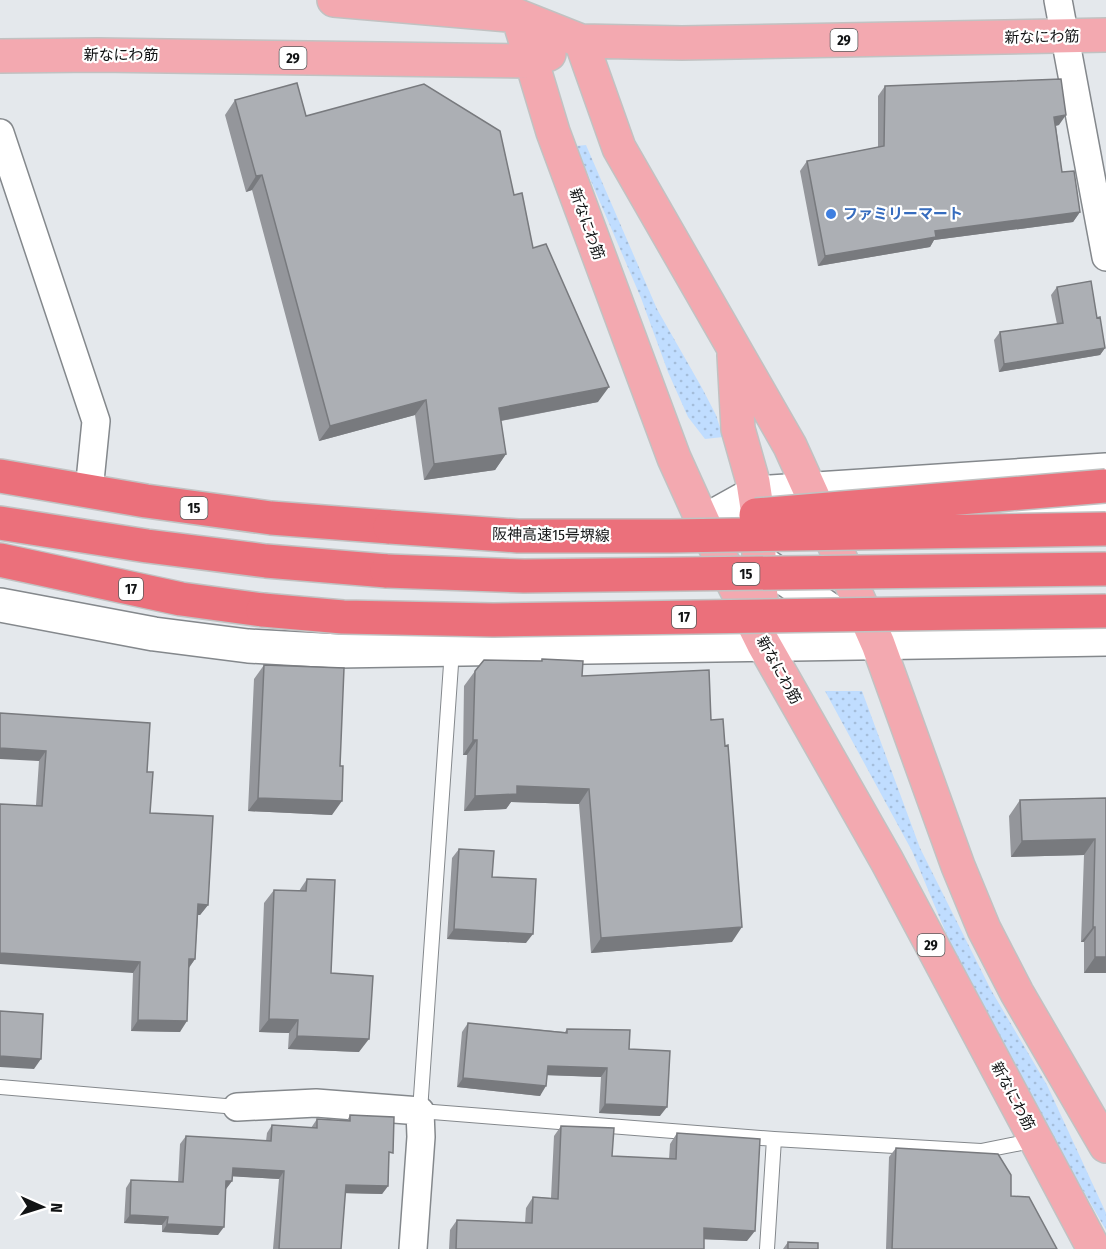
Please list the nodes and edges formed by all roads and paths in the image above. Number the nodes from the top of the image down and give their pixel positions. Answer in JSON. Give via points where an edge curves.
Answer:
{"nodes":[{"id":1,"x":334,"y":0,"type":"edge"},
{"id":2,"x":1058,"y":0,"type":"edge"},
{"id":3,"x":395,"y":2,"type":"edge"},
{"id":4,"x":518,"y":16,"type":"junction"},
{"id":5,"x":1106,"y":35,"type":"edge"},
{"id":6,"x":1066,"y":36,"type":"junction"},
{"id":7,"x":581,"y":41,"type":"junction"},
{"id":8,"x":0,"y":56,"type":"edge"},
{"id":9,"x":530,"y":61,"type":"junction"},
{"id":10,"x":0,"y":133,"type":"edge"},
{"id":11,"x":1106,"y":257,"type":"edge"},
{"id":12,"x":734,"y":347,"type":"junction"},
{"id":13,"x":0,"y":468,"type":"edge"},
{"id":14,"x":1106,"y":470,"type":"edge"},
{"id":15,"x":0,"y":476,"type":"edge"},
{"id":16,"x":90,"y":481,"type":"junction"},
{"id":17,"x":1106,"y":486,"type":"edge"},
{"id":18,"x":808,"y":489,"type":"junction"},
{"id":19,"x":1106,"y":505,"type":"edge"},
{"id":20,"x":756,"y":507,"type":"junction"},
{"id":21,"x":823,"y":519,"type":"junction"},
{"id":22,"x":703,"y":522,"type":"junction"},
{"id":23,"x":0,"y":523,"type":"edge"},
{"id":24,"x":1106,"y":529,"type":"edge"},
{"id":25,"x":518,"y":536,"type":"junction"},
{"id":26,"x":0,"y":560,"type":"edge"},
{"id":27,"x":760,"y":561,"type":"junction"},
{"id":28,"x":1106,"y":569,"type":"edge"},
{"id":29,"x":0,"y":605,"type":"edge"},
{"id":30,"x":1106,"y":611,"type":"edge"},
{"id":31,"x":1106,"y":639,"type":"edge"},
{"id":32,"x":763,"y":643,"type":"junction"},
{"id":33,"x":878,"y":644,"type":"junction"},
{"id":34,"x":452,"y":649,"type":"junction"},
{"id":35,"x":0,"y":1087,"type":"edge"},
{"id":36,"x":237,"y":1107,"type":"joint"},
{"id":37,"x":420,"y":1111,"type":"junction"},
{"id":38,"x":774,"y":1138,"type":"junction"},
{"id":39,"x":1036,"y":1140,"type":"junction"},
{"id":40,"x":1106,"y":1146,"type":"edge"},
{"id":41,"x":413,"y":1249,"type":"edge"},
{"id":42,"x":767,"y":1249,"type":"edge"},
{"id":43,"x":1094,"y":1249,"type":"edge"}],
"edges":[{"from":1,"to":3,"type":"main road","name":"新なにわ筋","number":"29"},
{"from":2,"to":6,"type":"street"},
{"from":3,"to":4,"type":"main road","name":"新なにわ筋","number":"29"},
{"from":4,"to":7,"type":"main road","name":"新なにわ筋","number":"29"},
{"from":4,"to":9,"type":"main road","name":"新なにわ筋","number":"29"},
{"from":5,"to":6,"type":"main road","name":"新なにわ筋","number":"29"},
{"from":6,"to":7,"type":"main road","name":"新なにわ筋","number":"29","via":[[682,43]]},
{"from":6,"to":11,"type":"street"},
{"from":7,"to":9,"type":"main road","name":"新なにわ筋","number":"29"},
{"from":7,"to":12,"type":"main road","via":[[618,148]]},
{"from":8,"to":9,"type":"main road","name":"新なにわ筋","number":"29"},
{"from":9,"to":22,"type":"main road","name":"新なにわ筋","number":"29","via":[[674,458]]},
{"from":10,"to":16,"type":"street","via":[[96,421]]},
{"from":12,"to":18,"type":"main road","via":[[789,446]]},
{"from":12,"to":20,"type":"main road","via":[[738,429]]},
{"from":13,"to":16,"type":"street"},
{"from":14,"to":18,"type":"street"},
{"from":15,"to":25,"type":"highway","name":"阪神高速15号堺線","number":"15","bridge":true,"via":[[272,518]]},
{"from":16,"to":22,"type":"street","via":[[279,508],[437,523]]},
{"from":17,"to":25,"type":"highway","bridge":true},
{"from":18,"to":20,"type":"street"},
{"from":18,"to":21,"type":"main road"},
{"from":19,"to":21,"type":"street"},
{"from":20,"to":21,"type":"street"},
{"from":20,"to":22,"type":"street"},
{"from":20,"to":27,"type":"main road"},
{"from":21,"to":33,"type":"main road"},
{"from":22,"to":27,"type":"street"},
{"from":22,"to":32,"type":"main road","name":"新なにわ筋","number":"29"},
{"from":23,"to":28,"type":"highway","number":"15","bridge":true,"via":[[245,559],[387,571],[547,576]]},
{"from":24,"to":25,"type":"highway","name":"阪神高速15号堺線","number":"15","bridge":true},
{"from":26,"to":30,"type":"highway","number":"17","bridge":true,"via":[[181,598],[343,617],[493,620]]},
{"from":27,"to":32,"type":"main road"},
{"from":27,"to":33,"type":"street"},
{"from":29,"to":34,"type":"street","via":[[154,634],[248,646],[338,651]]},
{"from":31,"to":33,"type":"street"},
{"from":32,"to":33,"type":"street"},
{"from":32,"to":34,"type":"street"},
{"from":32,"to":39,"type":"main road","name":"新なにわ筋","number":"29","via":[[887,861]]},
{"from":33,"to":40,"type":"main road","via":[[984,929]]},
{"from":34,"to":37,"type":"lane"},
{"from":35,"to":36,"type":"lane"},
{"from":36,"to":37,"type":"street","via":[[316,1103]]},
{"from":37,"to":38,"type":"lane"},
{"from":37,"to":41,"type":"street"},
{"from":38,"to":39,"type":"lane","via":[[981,1151]]},
{"from":38,"to":42,"type":"lane"},
{"from":39,"to":43,"type":"main road","name":"新なにわ筋","number":"29"}]}
